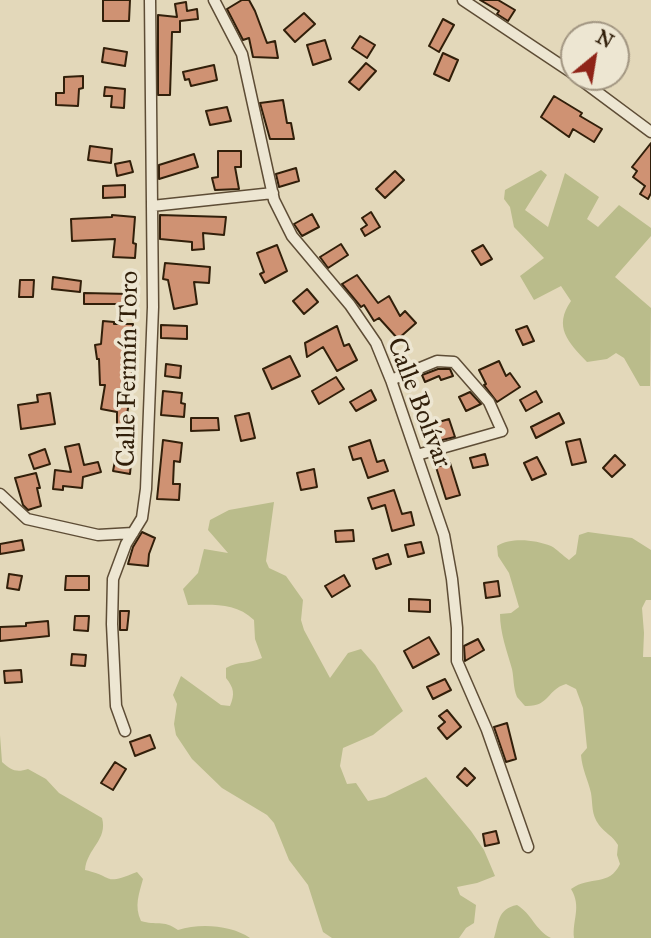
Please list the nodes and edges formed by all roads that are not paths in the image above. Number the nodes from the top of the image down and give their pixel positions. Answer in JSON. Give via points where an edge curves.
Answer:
{"nodes":[{"id":1,"x":150,"y":0,"type":"edge"},
{"id":2,"x":214,"y":0,"type":"edge"},
{"id":3,"x":463,"y":0,"type":"edge"},
{"id":4,"x":560,"y":65,"type":"edge"},
{"id":5,"x":596,"y":91,"type":"edge"},
{"id":6,"x":651,"y":132,"type":"edge"},
{"id":7,"x":273,"y":193,"type":"junction"},
{"id":8,"x":152,"y":206,"type":"junction"},
{"id":9,"x":391,"y":380,"type":"junction"},
{"id":10,"x":417,"y":455,"type":"junction"},
{"id":11,"x":0,"y":494,"type":"edge"},
{"id":12,"x":133,"y":533,"type":"junction"},
{"id":13,"x":125,"y":731,"type":"dead end"},
{"id":14,"x":528,"y":847,"type":"dead end"}],
"edges":[{"from":1,"to":8,"type":"street","name":"Calle Fermín Toro"},
{"from":2,"to":7,"type":"street","name":"Calle Bolívar","via":[[242,54]]},
{"from":3,"to":4,"type":"street"},
{"from":5,"to":6,"type":"street"},
{"from":7,"to":8,"type":"street"},
{"from":7,"to":9,"type":"street","name":"Calle Bolívar","via":[[292,236],[376,343]]},
{"from":8,"to":12,"type":"street","name":"Calle Fermín Toro","via":[[146,488],[142,518]]},
{"from":9,"to":10,"type":"street","name":"Calle Bolívar"},
{"from":9,"to":10,"type":"street","via":[[437,361],[454,362],[489,402],[502,431]]},
{"from":10,"to":14,"type":"street","name":"Calle Bolívar","via":[[452,579],[457,661]]},
{"from":11,"to":12,"type":"street","via":[[27,519],[97,535]]},
{"from":12,"to":13,"type":"street","name":"Calle Fermín Toro","via":[[113,579],[116,706]]}]}
